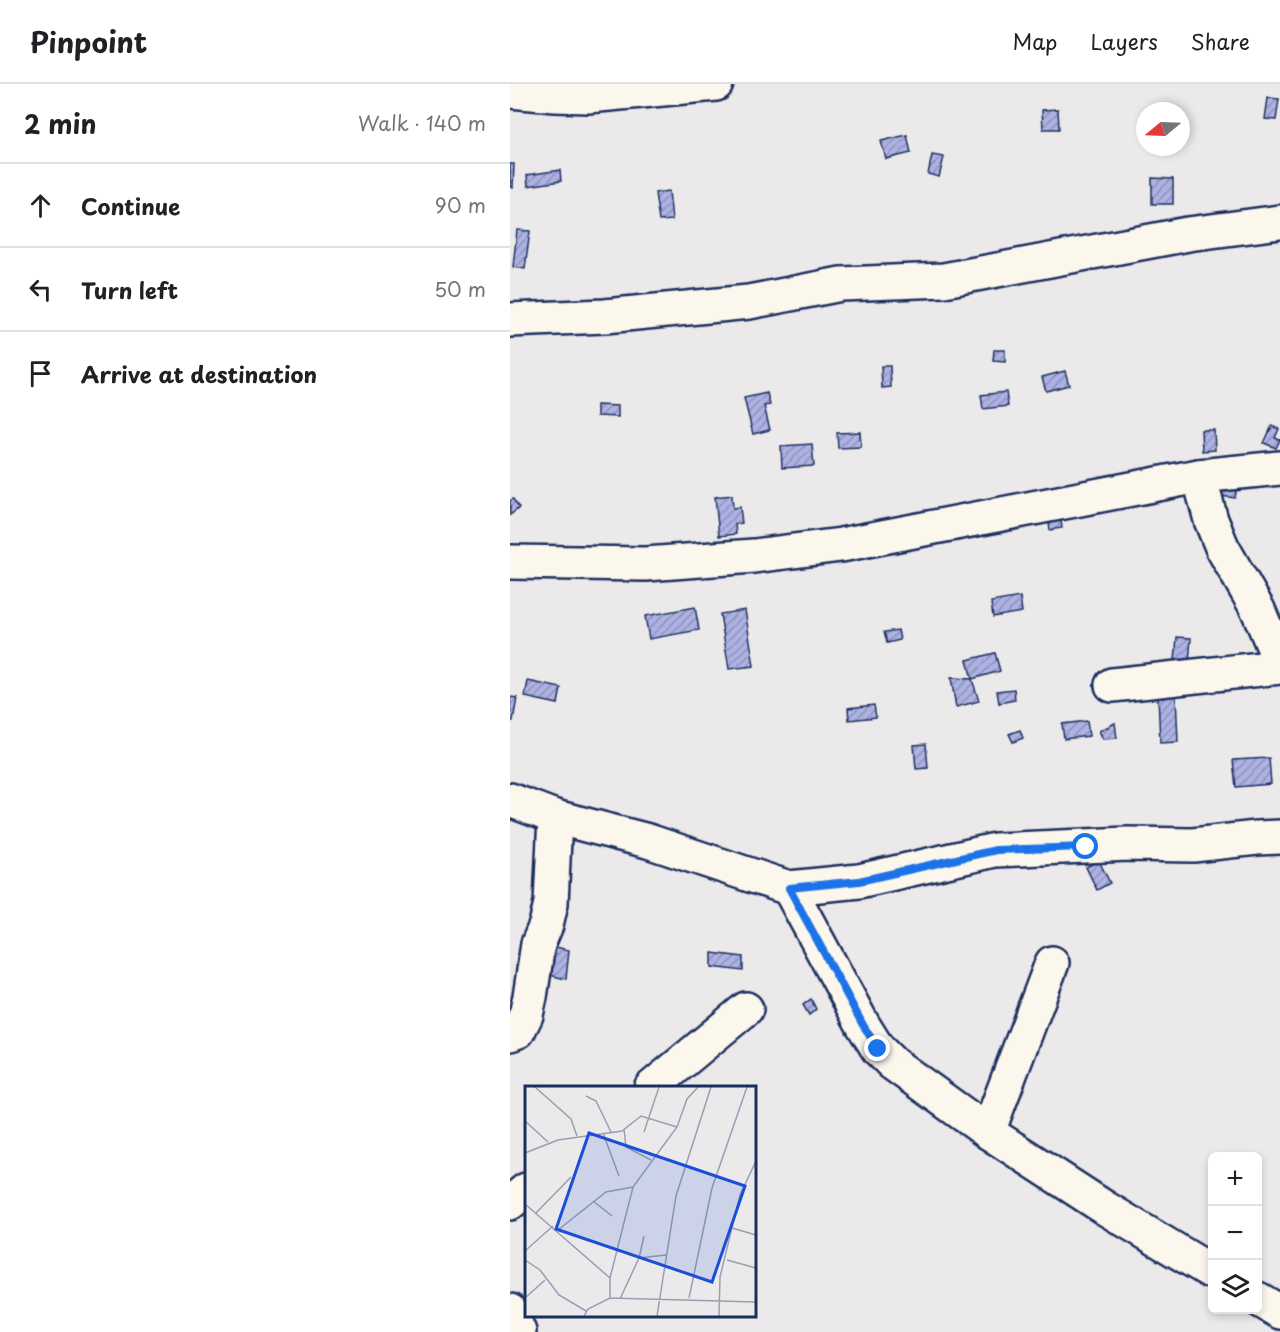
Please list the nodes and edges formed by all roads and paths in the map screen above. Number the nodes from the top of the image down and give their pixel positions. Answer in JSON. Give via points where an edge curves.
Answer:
{"nodes":[{"id":1,"x":716,"y":84,"type":"edge"},
{"id":2,"x":525,"y":90,"type":"edge"},
{"id":3,"x":1280,"y":222,"type":"edge"},
{"id":4,"x":510,"y":320,"type":"edge"},
{"id":5,"x":1280,"y":468,"type":"edge"},
{"id":6,"x":1199,"y":476,"type":"junction"},
{"id":7,"x":510,"y":562,"type":"edge"},
{"id":8,"x":1280,"y":662,"type":"edge"},
{"id":9,"x":1280,"y":667,"type":"edge"},
{"id":10,"x":1112,"y":685,"type":"dead end"},
{"id":11,"x":510,"y":800,"type":"edge"},
{"id":12,"x":555,"y":818,"type":"junction"},
{"id":13,"x":1280,"y":837,"type":"edge"},
{"id":14,"x":789,"y":888,"type":"junction"},
{"id":15,"x":1052,"y":963,"type":"dead end"},
{"id":16,"x":746,"y":1009,"type":"dead end"},
{"id":17,"x":510,"y":1034,"type":"edge"},
{"id":18,"x":653,"y":1086,"type":"edge"},
{"id":19,"x":988,"y":1132,"type":"junction"},
{"id":20,"x":525,"y":1191,"type":"edge"},
{"id":21,"x":510,"y":1203,"type":"edge"},
{"id":22,"x":1208,"y":1270,"type":"edge"},
{"id":23,"x":1262,"y":1302,"type":"edge"},
{"id":24,"x":510,"y":1311,"type":"edge"},
{"id":25,"x":1280,"y":1312,"type":"edge"},
{"id":26,"x":519,"y":1332,"type":"edge"}],
"edges":[{"from":1,"to":2,"type":"street","via":[[588,96]]},
{"from":3,"to":4,"type":"street","via":[[1188,234],[944,280],[841,284],[749,302],[605,316]]},
{"from":5,"to":6,"type":"street"},
{"from":6,"to":7,"type":"street","via":[[841,544],[754,556],[646,564]]},
{"from":6,"to":8,"type":"street","via":[[1222,547],[1258,610]]},
{"from":9,"to":10,"type":"street"},
{"from":11,"to":12,"type":"street"},
{"from":12,"to":14,"type":"street","via":[[648,841]]},
{"from":12,"to":17,"type":"street","via":[[551,903],[538,944],[526,1015],[518,1031]]},
{"from":13,"to":14,"type":"street","via":[[1193,845],[996,850],[859,881]]},
{"from":14,"to":19,"type":"street","via":[[878,1049]]},
{"from":15,"to":19,"type":"street"},
{"from":16,"to":18,"type":"street"},
{"from":19,"to":22,"type":"street"},
{"from":20,"to":21,"type":"street"},
{"from":23,"to":25,"type":"street"},
{"from":24,"to":26,"type":"street"}]}
